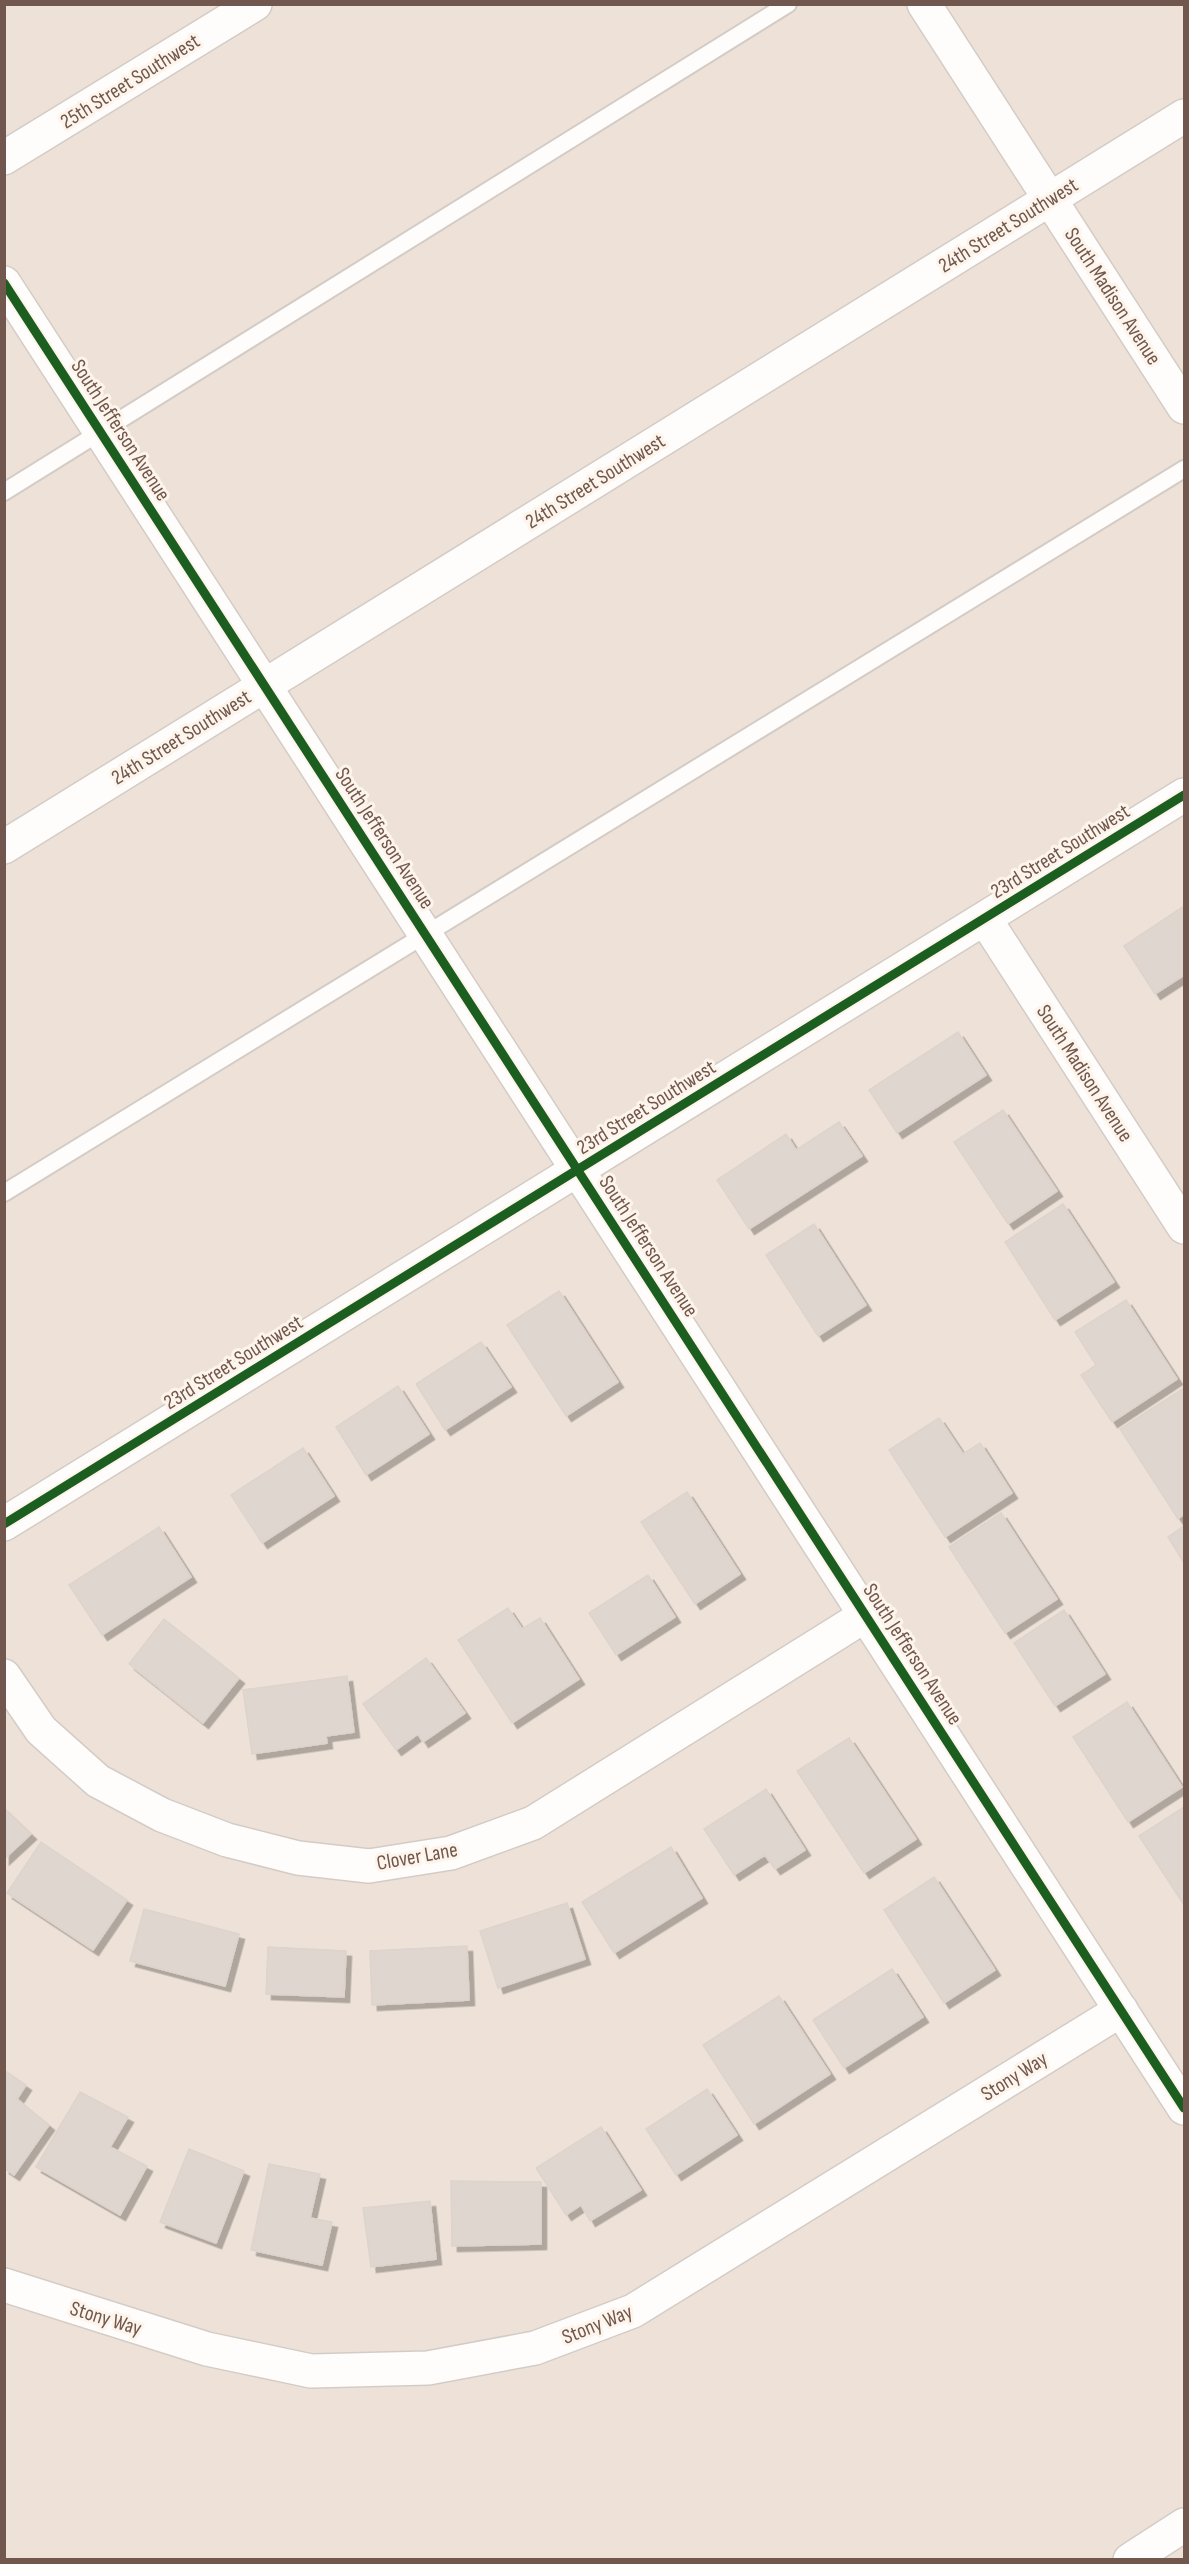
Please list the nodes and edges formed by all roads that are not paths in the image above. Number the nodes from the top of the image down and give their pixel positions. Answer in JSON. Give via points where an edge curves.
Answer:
{"nodes":[{"id":1,"x":255,"y":4,"type":"edge"},
{"id":2,"x":788,"y":4,"type":"edge"},
{"id":3,"x":924,"y":4,"type":"edge"},
{"id":4,"x":1185,"y":116,"type":"edge"},
{"id":5,"x":4,"y":159,"type":"edge"},
{"id":6,"x":1050,"y":199,"type":"junction"},
{"id":7,"x":4,"y":283,"type":"edge"},
{"id":8,"x":1185,"y":407,"type":"edge"},
{"id":9,"x":101,"y":432,"type":"junction"},
{"id":10,"x":1185,"y":469,"type":"edge"},
{"id":11,"x":4,"y":492,"type":"edge"},
{"id":12,"x":265,"y":685,"type":"junction"},
{"id":13,"x":1185,"y":795,"type":"edge"},
{"id":14,"x":4,"y":847,"type":"edge"},
{"id":15,"x":985,"y":919,"type":"junction"},
{"id":16,"x":426,"y":934,"type":"junction"},
{"id":17,"x":579,"y":1170,"type":"junction"},
{"id":18,"x":4,"y":1193,"type":"edge"},
{"id":19,"x":1185,"y":1227,"type":"edge"},
{"id":20,"x":4,"y":1524,"type":"edge"},
{"id":21,"x":866,"y":1615,"type":"junction"},
{"id":22,"x":4,"y":1676,"type":"edge"},
{"id":23,"x":1121,"y":2010,"type":"junction"},
{"id":24,"x":1185,"y":2108,"type":"edge"},
{"id":25,"x":4,"y":2285,"type":"edge"},
{"id":26,"x":1185,"y":2525,"type":"edge"},
{"id":27,"x":1130,"y":2559,"type":"edge"}],
"edges":[{"from":1,"to":5,"type":"street","name":"25th Street Southwest"},
{"from":2,"to":9,"type":"lane"},
{"from":3,"to":6,"type":"street","name":"South Madison Avenue"},
{"from":4,"to":6,"type":"street","name":"24th Street Southwest"},
{"from":6,"to":8,"type":"street","name":"South Madison Avenue"},
{"from":6,"to":12,"type":"street","name":"24th Street Southwest"},
{"from":7,"to":9,"type":"street","name":"South Jefferson Avenue"},
{"from":9,"to":11,"type":"lane"},
{"from":9,"to":12,"type":"street","name":"South Jefferson Avenue"},
{"from":10,"to":16,"type":"lane"},
{"from":12,"to":14,"type":"street","name":"24th Street Southwest"},
{"from":12,"to":16,"type":"street","name":"South Jefferson Avenue"},
{"from":13,"to":15,"type":"street","name":"23rd Street Southwest"},
{"from":15,"to":17,"type":"street","name":"23rd Street Southwest"},
{"from":15,"to":19,"type":"street","name":"South Madison Avenue"},
{"from":16,"to":17,"type":"street","name":"South Jefferson Avenue"},
{"from":16,"to":18,"type":"lane"},
{"from":17,"to":20,"type":"street","name":"23rd Street Southwest"},
{"from":17,"to":21,"type":"street","name":"South Jefferson Avenue"},
{"from":21,"to":22,"type":"street","name":"Clover Lane","via":[[533,1823],[452,1853],[369,1866],[298,1858],[227,1840],[153,1810],[98,1781],[41,1730]]},
{"from":21,"to":23,"type":"street","name":"South Jefferson Avenue"},
{"from":23,"to":24,"type":"street","name":"South Jefferson Avenue"},
{"from":23,"to":25,"type":"street","name":"Stony Way","via":[[633,2312],[535,2348],[428,2368],[311,2371],[207,2349]]},
{"from":26,"to":27,"type":"street"}]}
